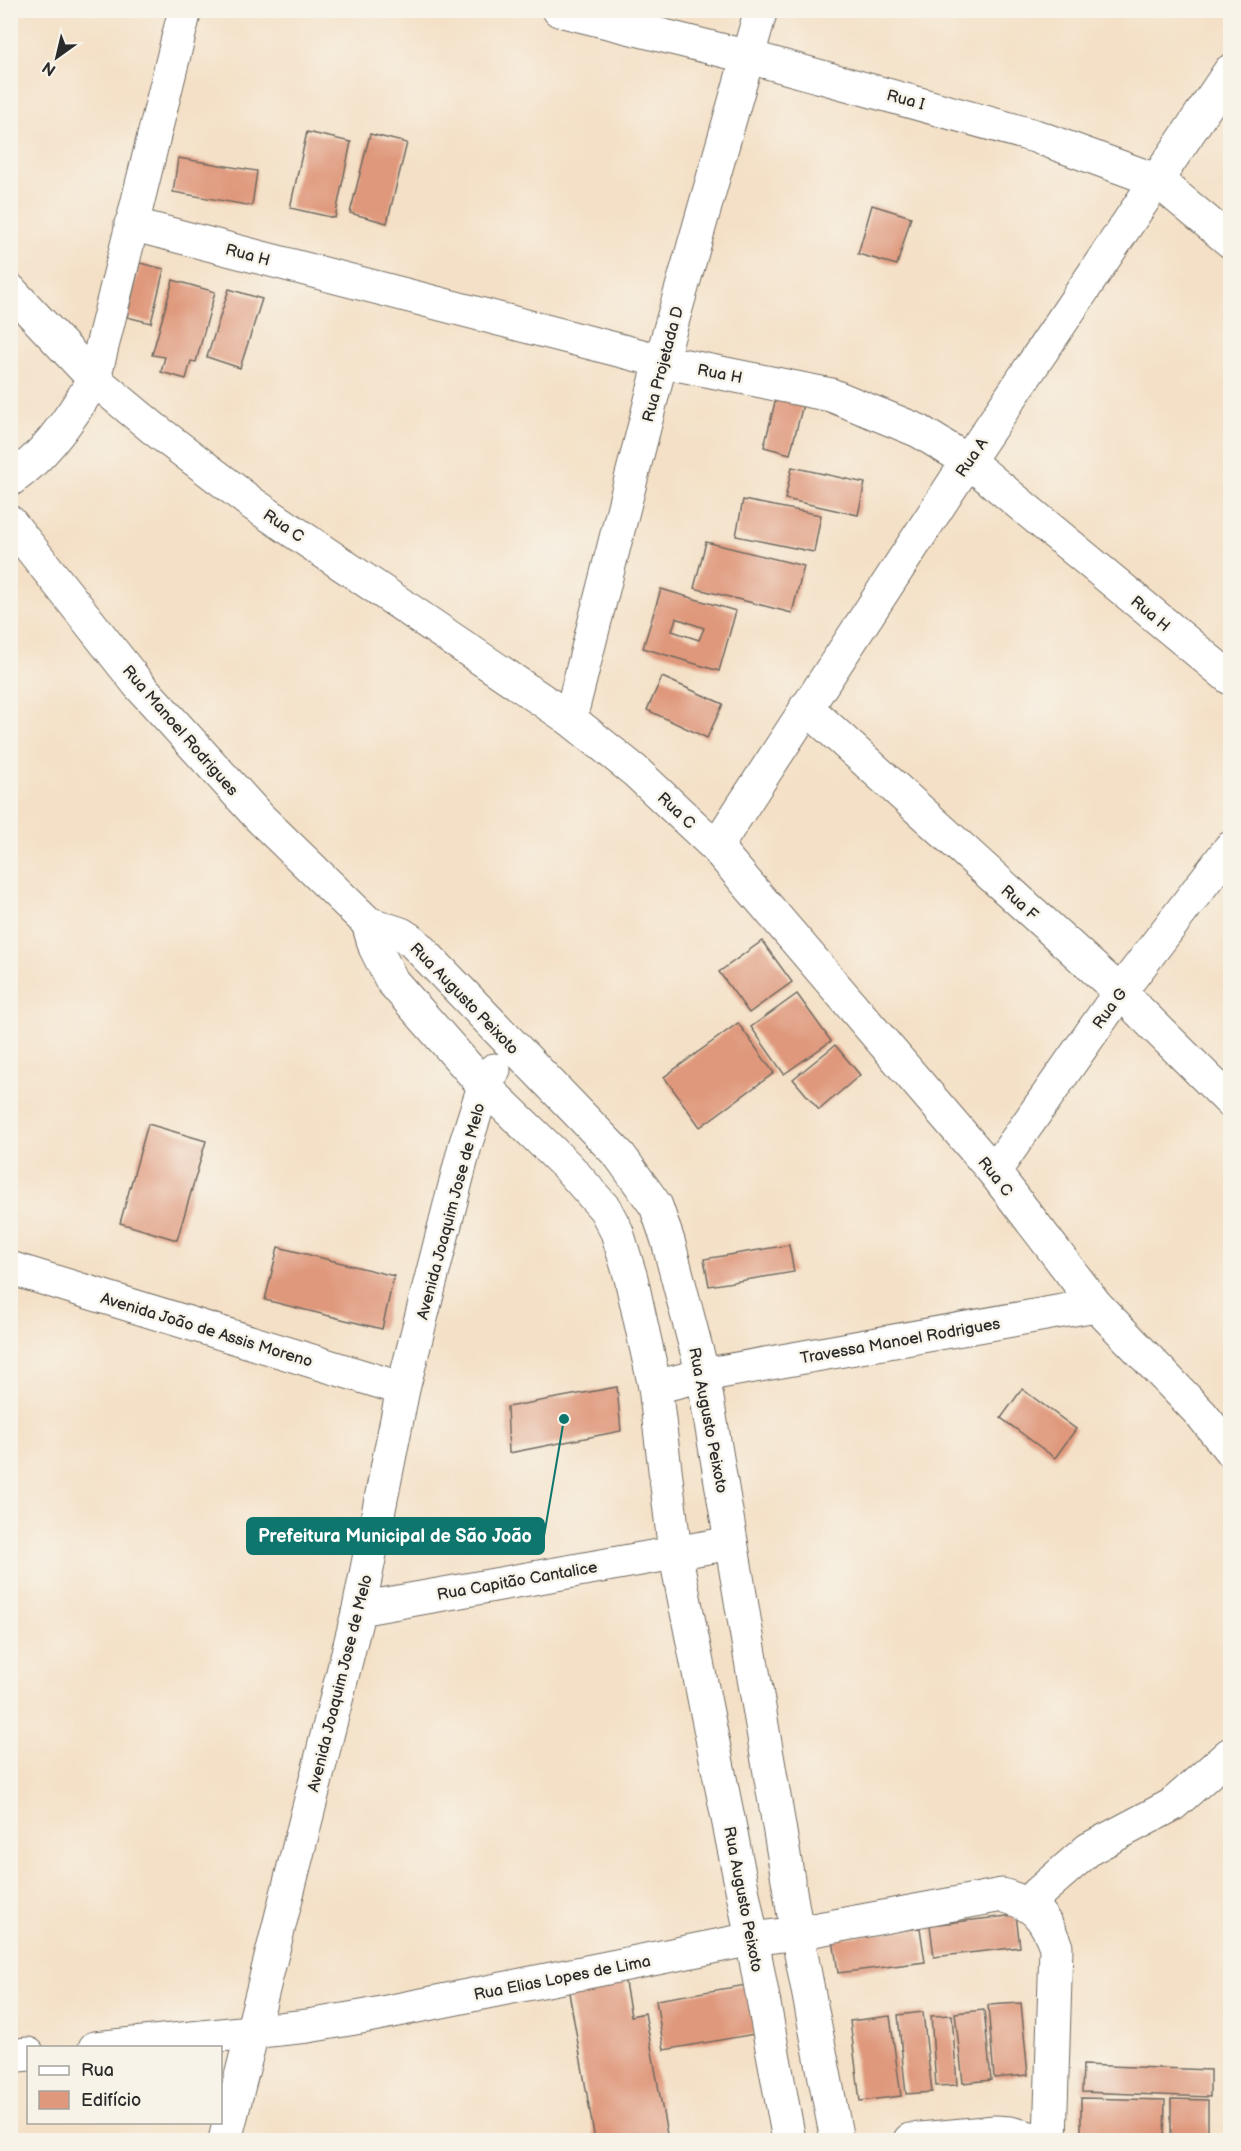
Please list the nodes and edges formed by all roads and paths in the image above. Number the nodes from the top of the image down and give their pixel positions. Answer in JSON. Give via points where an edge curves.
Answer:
{"nodes":[{"id":1,"x":186,"y":10,"type":"edge"},
{"id":2,"x":559,"y":10,"type":"edge"},
{"id":3,"x":761,"y":10,"type":"edge"},
{"id":4,"x":749,"y":57,"type":"junction"},
{"id":5,"x":1230,"y":71,"type":"edge"},
{"id":6,"x":1158,"y":181,"type":"junction"},
{"id":7,"x":131,"y":224,"type":"junction"},
{"id":8,"x":1230,"y":242,"type":"edge"},
{"id":9,"x":10,"y":290,"type":"edge"},
{"id":10,"x":661,"y":361,"type":"junction"},
{"id":11,"x":94,"y":380,"type":"junction"},
{"id":12,"x":968,"y":461,"type":"junction"},
{"id":13,"x":10,"y":480,"type":"edge"},
{"id":14,"x":10,"y":522,"type":"edge"},
{"id":15,"x":1230,"y":678,"type":"edge"},
{"id":16,"x":806,"y":707,"type":"junction"},
{"id":17,"x":570,"y":719,"type":"junction"},
{"id":18,"x":716,"y":847,"type":"junction"},
{"id":19,"x":1230,"y":848,"type":"edge"},
{"id":20,"x":368,"y":923,"type":"junction"},
{"id":21,"x":1120,"y":992,"type":"junction"},
{"id":22,"x":511,"y":1044,"type":"junction"},
{"id":23,"x":484,"y":1086,"type":"junction"},
{"id":24,"x":1230,"y":1101,"type":"edge"},
{"id":25,"x":994,"y":1172,"type":"junction"},
{"id":26,"x":10,"y":1268,"type":"edge"},
{"id":27,"x":1096,"y":1305,"type":"junction"},
{"id":28,"x":703,"y":1375,"type":"junction"},
{"id":29,"x":655,"y":1387,"type":"junction"},
{"id":30,"x":402,"y":1389,"type":"junction"},
{"id":31,"x":1230,"y":1450,"type":"edge"},
{"id":32,"x":731,"y":1543,"type":"junction"},
{"id":33,"x":675,"y":1552,"type":"junction"},
{"id":34,"x":359,"y":1609,"type":"junction"},
{"id":35,"x":1230,"y":1754,"type":"edge"},
{"id":36,"x":1026,"y":1904,"type":"junction"},
{"id":37,"x":797,"y":1933,"type":"junction"},
{"id":38,"x":752,"y":1939,"type":"junction"},
{"id":39,"x":252,"y":2032,"type":"junction"},
{"id":40,"x":115,"y":2046,"type":"edge"},
{"id":41,"x":27,"y":2054,"type":"edge"},
{"id":42,"x":10,"y":2056,"type":"edge"},
{"id":43,"x":225,"y":2140,"type":"edge"},
{"id":44,"x":789,"y":2140,"type":"edge"},
{"id":45,"x":837,"y":2140,"type":"edge"},
{"id":46,"x":910,"y":2140,"type":"edge"},
{"id":47,"x":1038,"y":2140,"type":"edge"},
{"id":48,"x":1050,"y":2140,"type":"edge"}],
"edges":[{"from":1,"to":7,"type":"street"},
{"from":2,"to":4,"type":"street","name":"Rua I"},
{"from":3,"to":4,"type":"street","name":"Rua Projetada D"},
{"from":4,"to":6,"type":"street","name":"Rua I","via":[[1035,136]]},
{"from":4,"to":10,"type":"street","name":"Rua Projetada D"},
{"from":5,"to":6,"type":"street","name":"Rua A"},
{"from":6,"to":8,"type":"street","name":"Rua I"},
{"from":6,"to":12,"type":"street","name":"Rua A"},
{"from":7,"to":10,"type":"street","name":"Rua H"},
{"from":7,"to":11,"type":"street"},
{"from":9,"to":11,"type":"street","name":"Rua C"},
{"from":10,"to":12,"type":"street","name":"Rua H","via":[[831,395],[919,431]]},
{"from":10,"to":17,"type":"street","name":"Rua Projetada D"},
{"from":11,"to":13,"type":"street","via":[[60,429]]},
{"from":11,"to":17,"type":"street","name":"Rua C","via":[[253,504]]},
{"from":12,"to":15,"type":"street","name":"Rua H"},
{"from":12,"to":16,"type":"street","name":"Rua A"},
{"from":14,"to":20,"type":"street","name":"Rua Manoel Rodrigues","via":[[139,685],[260,818]]},
{"from":16,"to":18,"type":"street","name":"Rua A"},
{"from":16,"to":21,"type":"street","name":"Rua F"},
{"from":17,"to":18,"type":"street","name":"Rua C","via":[[635,771]]},
{"from":18,"to":25,"type":"street","name":"Rua C"},
{"from":19,"to":21,"type":"street","name":"Rua G"},
{"from":20,"to":22,"type":"street","name":"Rua Augusto Peixoto","via":[[412,941]]},
{"from":20,"to":23,"type":"street","name":"Rua Augusto Peixoto","via":[[392,981]]},
{"from":21,"to":24,"type":"street","name":"Rua F"},
{"from":21,"to":25,"type":"street","name":"Rua G"},
{"from":22,"to":23,"type":"street","name":"Avenida Joaquim Jose de Melo"},
{"from":22,"to":28,"type":"street","name":"Rua Augusto Peixoto","via":[[620,1156],[656,1206]]},
{"from":23,"to":29,"type":"street","name":"Rua Augusto Peixoto","via":[[568,1167],[604,1209],[617,1232],[628,1268]]},
{"from":23,"to":30,"type":"street","name":"Avenida Joaquim Jose de Melo"},
{"from":25,"to":27,"type":"street","name":"Rua C"},
{"from":26,"to":30,"type":"street","name":"Avenida João de Assis Moreno"},
{"from":27,"to":28,"type":"street","name":"Travessa Manoel Rodrigues"},
{"from":27,"to":31,"type":"street","name":"Rua C","via":[[1202,1415]]},
{"from":28,"to":29,"type":"street","name":"Travessa Manoel Rodrigues"},
{"from":28,"to":32,"type":"street","name":"Rua Augusto Peixoto"},
{"from":29,"to":33,"type":"street","name":"Rua Augusto Peixoto"},
{"from":30,"to":34,"type":"street","name":"Avenida Joaquim Jose de Melo"},
{"from":32,"to":33,"type":"street","name":"Rua Capitão Cantalice"},
{"from":32,"to":37,"type":"street","name":"Rua Augusto Peixoto"},
{"from":33,"to":34,"type":"street","name":"Rua Capitão Cantalice"},
{"from":33,"to":38,"type":"street","name":"Rua Augusto Peixoto"},
{"from":34,"to":39,"type":"street","name":"Avenida Joaquim Jose de Melo"},
{"from":35,"to":36,"type":"street","via":[[1172,1805],[1089,1849]]},
{"from":36,"to":37,"type":"street","name":"Rua Elias Lopes de Lima","via":[[1002,1895]]},
{"from":36,"to":48,"type":"street","name":"Rua Elias Lopes de Lima","via":[[1040,1914],[1056,1947]]},
{"from":37,"to":38,"type":"street","name":"Rua Elias Lopes de Lima"},
{"from":37,"to":45,"type":"street","name":"Rua Augusto Peixoto"},
{"from":38,"to":39,"type":"street","name":"Rua Elias Lopes de Lima","via":[[367,2016]]},
{"from":38,"to":44,"type":"street","name":"Rua Augusto Peixoto"},
{"from":39,"to":40,"type":"street","name":"Rua Elias Lopes de Lima"},
{"from":39,"to":43,"type":"street","name":"Avenida Joaquim Jose de Melo"},
{"from":41,"to":42,"type":"street"},
{"from":46,"to":47,"type":"street","via":[[995,2132]]}]}
